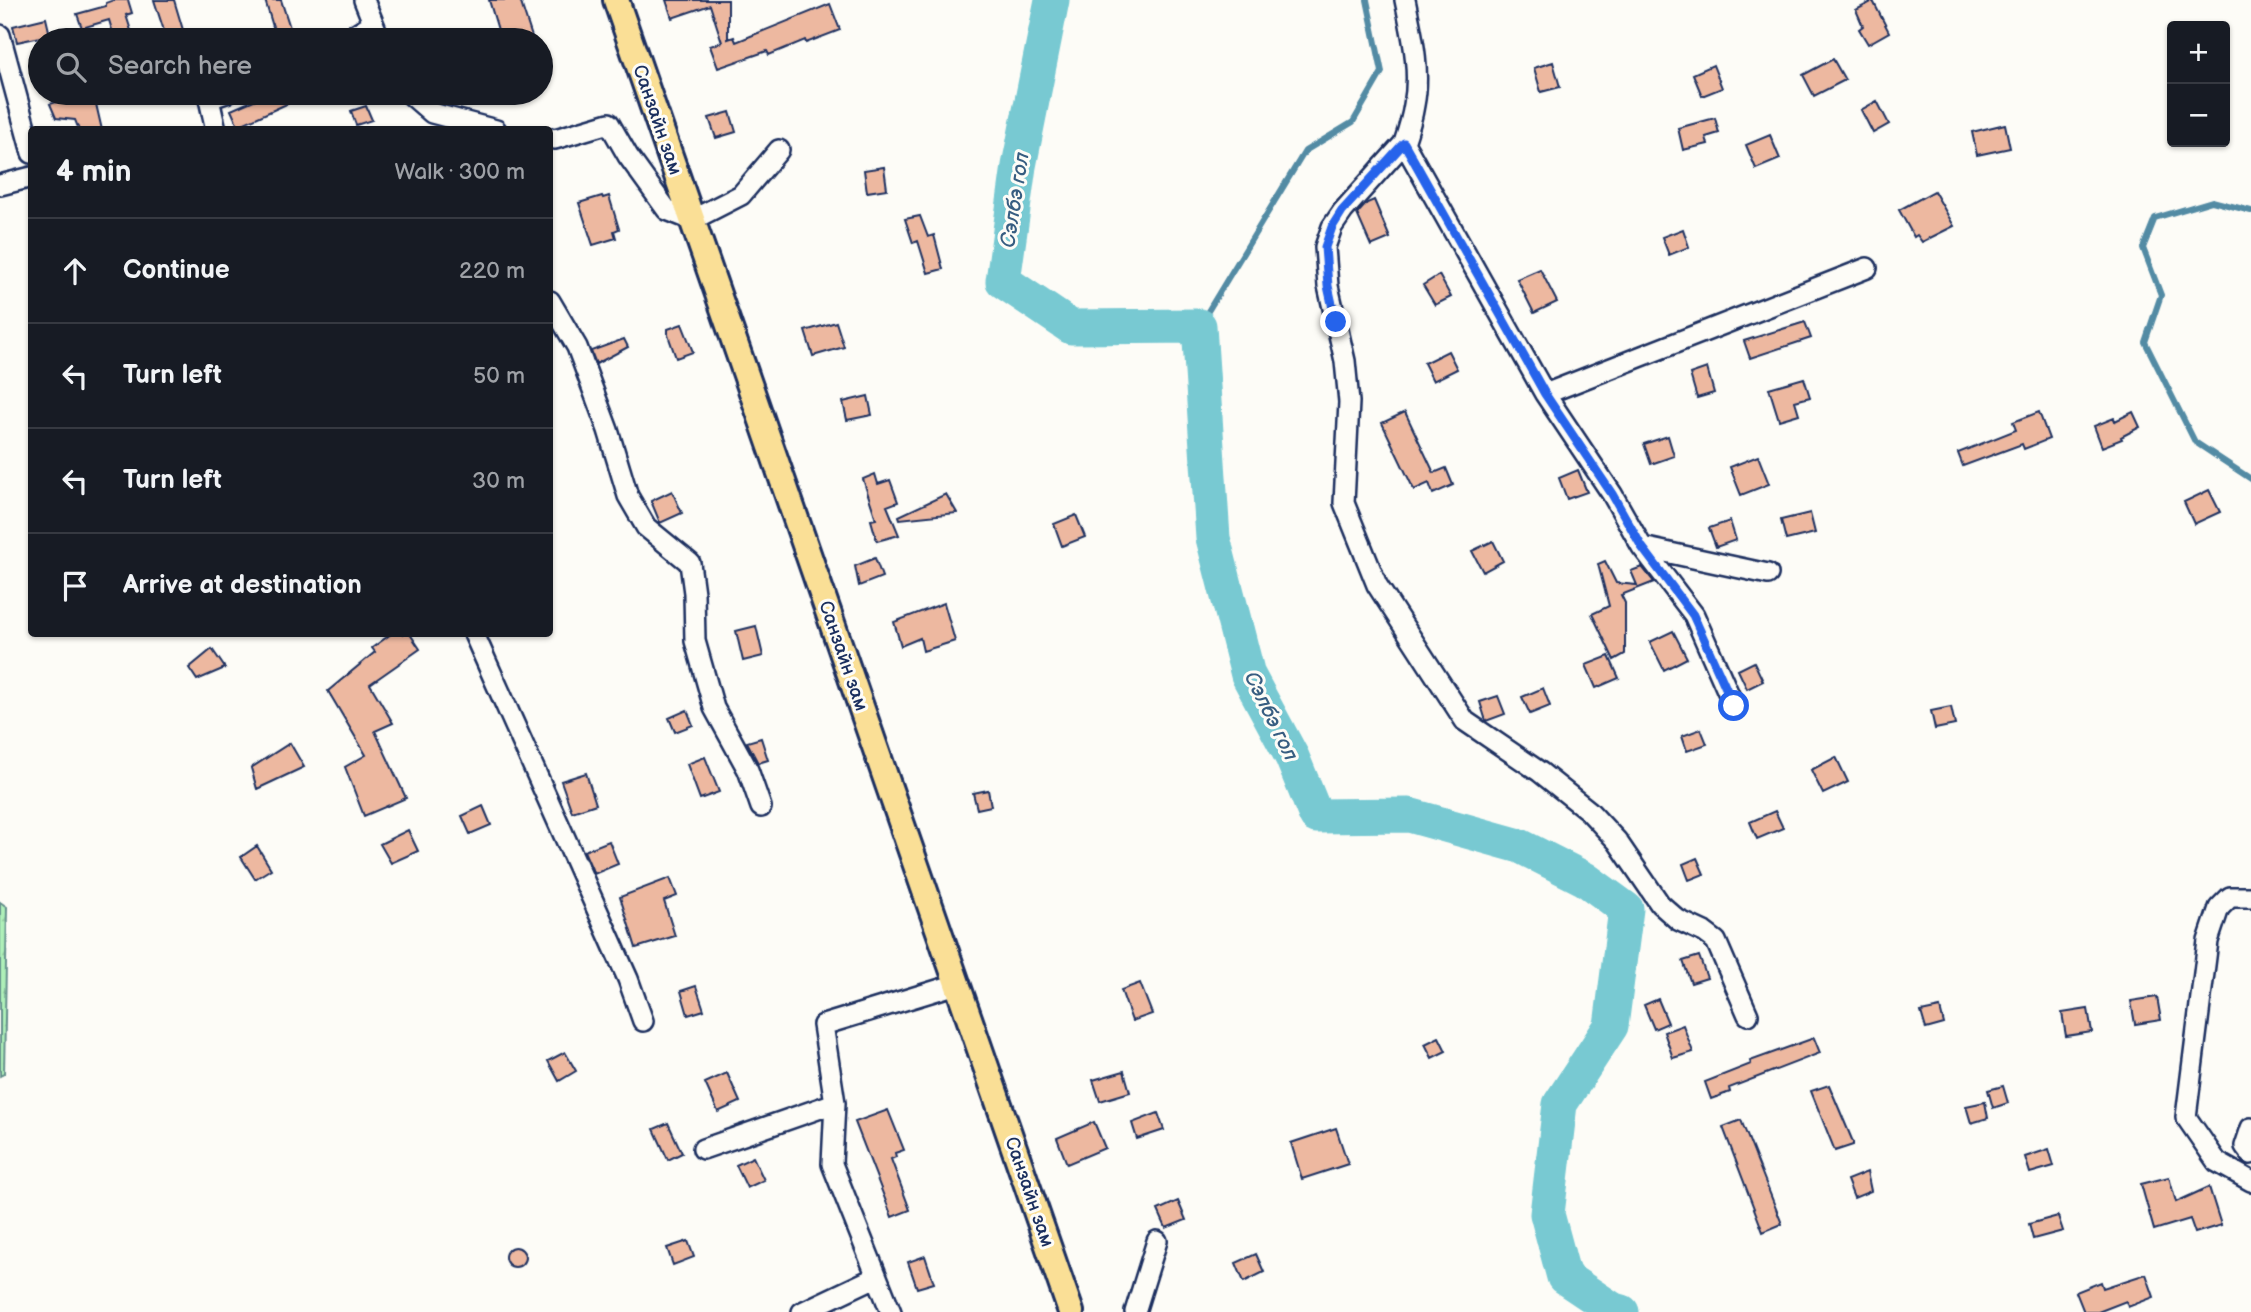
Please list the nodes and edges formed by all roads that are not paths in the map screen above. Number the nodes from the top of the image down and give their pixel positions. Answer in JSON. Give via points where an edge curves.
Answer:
{"nodes":[{"id":1,"x":364,"y":0,"type":"edge"},
{"id":2,"x":616,"y":0,"type":"edge"},
{"id":3,"x":1405,"y":0,"type":"edge"},
{"id":4,"x":375,"y":28,"type":"edge"},
{"id":5,"x":0,"y":35,"type":"edge"},
{"id":6,"x":210,"y":105,"type":"edge"},
{"id":7,"x":423,"y":105,"type":"edge"},
{"id":8,"x":215,"y":126,"type":"edge"},
{"id":9,"x":481,"y":126,"type":"edge"},
{"id":10,"x":28,"y":138,"type":"edge"},
{"id":11,"x":553,"y":143,"type":"edge"},
{"id":12,"x":1404,"y":143,"type":"junction"},
{"id":13,"x":779,"y":149,"type":"dead end"},
{"id":14,"x":28,"y":178,"type":"edge"},
{"id":15,"x":0,"y":185,"type":"edge"},
{"id":16,"x":692,"y":220,"type":"junction"},
{"id":17,"x":1867,"y":268,"type":"dead end"},
{"id":18,"x":553,"y":306,"type":"edge"},
{"id":19,"x":1545,"y":394,"type":"junction"},
{"id":20,"x":1642,"y":547,"type":"junction"},
{"id":21,"x":1768,"y":574,"type":"dead end"},
{"id":22,"x":475,"y":637,"type":"edge"},
{"id":23,"x":1734,"y":706,"type":"dead end"},
{"id":24,"x":761,"y":807,"type":"dead end"},
{"id":25,"x":2251,"y":897,"type":"edge"},
{"id":26,"x":957,"y":984,"type":"junction"},
{"id":27,"x":1748,"y":1015,"type":"dead end"},
{"id":28,"x":643,"y":1021,"type":"dead end"},
{"id":29,"x":835,"y":1102,"type":"junction"},
{"id":30,"x":2251,"y":1128,"type":"edge"},
{"id":31,"x":703,"y":1149,"type":"dead end"},
{"id":32,"x":2251,"y":1154,"type":"edge"},
{"id":33,"x":2251,"y":1181,"type":"edge"},
{"id":34,"x":1157,"y":1241,"type":"dead end"},
{"id":35,"x":876,"y":1277,"type":"junction"},
{"id":36,"x":802,"y":1312,"type":"edge"},
{"id":37,"x":891,"y":1312,"type":"edge"},
{"id":38,"x":1071,"y":1312,"type":"edge"},
{"id":39,"x":1135,"y":1312,"type":"edge"}],
"edges":[{"from":1,"to":4,"type":"street"},
{"from":2,"to":16,"type":"main road","name":"Санзайн зам"},
{"from":3,"to":12,"type":"street","via":[[1417,82]]},
{"from":5,"to":10,"type":"street"},
{"from":6,"to":8,"type":"street"},
{"from":7,"to":9,"type":"street","via":[[432,113]]},
{"from":11,"to":16,"type":"street","via":[[609,123],[667,210]]},
{"from":12,"to":19,"type":"street"},
{"from":12,"to":27,"type":"street","via":[[1342,211],[1325,247],[1349,402],[1344,503],[1377,585],[1465,721],[1589,811],[1617,841],[1660,904],[1716,941]]},
{"from":13,"to":16,"type":"street","via":[[741,195]]},
{"from":14,"to":15,"type":"street"},
{"from":16,"to":26,"type":"main road","name":"Санзайн зам"},
{"from":17,"to":19,"type":"street"},
{"from":18,"to":24,"type":"street","via":[[577,347],[628,496],[646,527],[690,563],[695,641],[714,708],[748,769]]},
{"from":19,"to":20,"type":"street"},
{"from":20,"to":21,"type":"street"},
{"from":20,"to":23,"type":"street","via":[[1693,615]]},
{"from":22,"to":28,"type":"street"},
{"from":25,"to":33,"type":"street","via":[[2230,897],[2219,908],[2208,941],[2186,1116],[2217,1161]]},
{"from":26,"to":29,"type":"street","via":[[823,1025]]},
{"from":26,"to":38,"type":"main road","name":"Санзайн зам"},
{"from":29,"to":31,"type":"street"},
{"from":29,"to":35,"type":"street","via":[[832,1164]]},
{"from":30,"to":32,"type":"street","via":[[2245,1146]]},
{"from":34,"to":39,"type":"street"},
{"from":35,"to":36,"type":"street"},
{"from":35,"to":37,"type":"street"}]}
